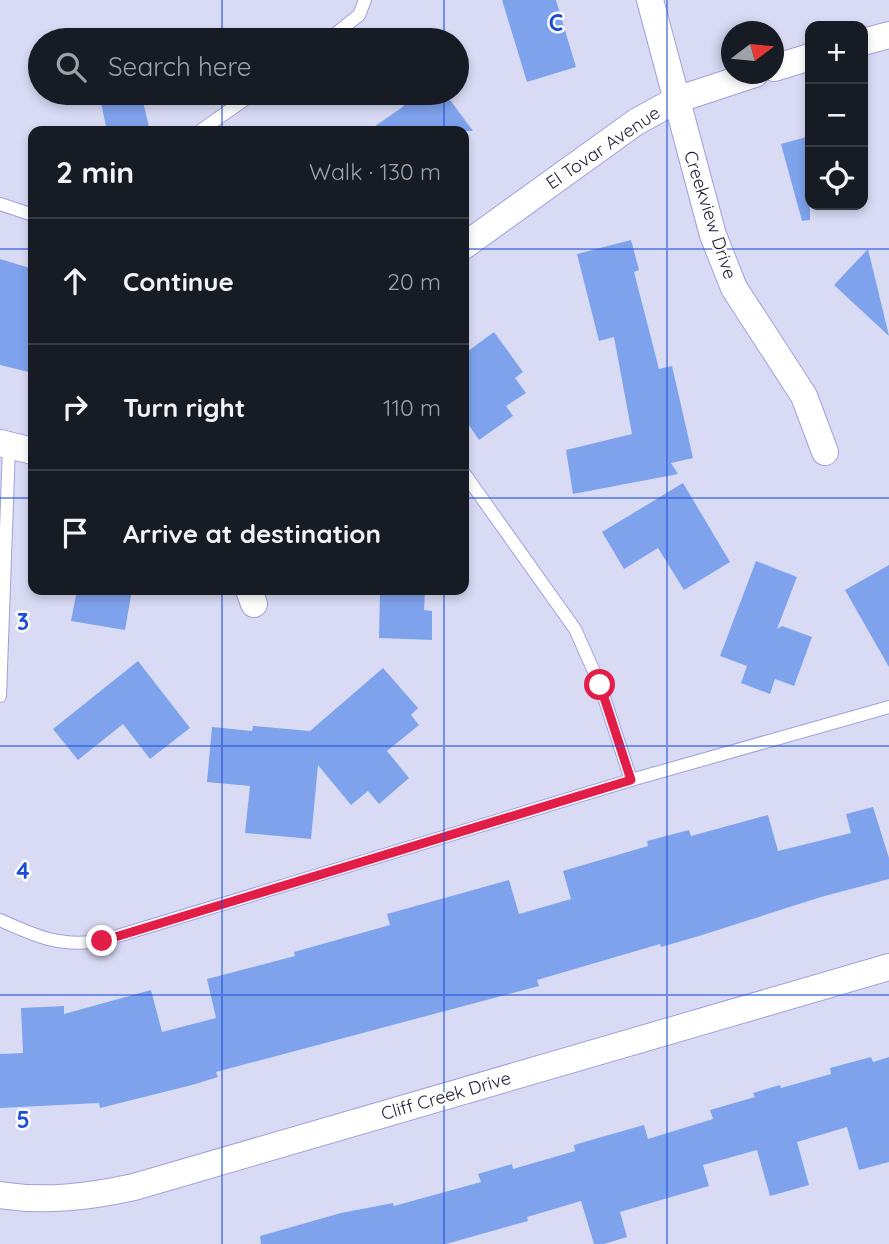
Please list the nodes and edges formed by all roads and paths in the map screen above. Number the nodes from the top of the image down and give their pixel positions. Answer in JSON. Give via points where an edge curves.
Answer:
{"nodes":[{"id":1,"x":365,"y":0,"type":"edge"},
{"id":2,"x":650,"y":0,"type":"edge"},
{"id":3,"x":343,"y":28,"type":"edge"},
{"id":4,"x":889,"y":34,"type":"edge"},
{"id":5,"x":868,"y":40,"type":"edge"},
{"id":6,"x":805,"y":59,"type":"edge"},
{"id":7,"x":784,"y":65,"type":"edge"},
{"id":8,"x":725,"y":84,"type":"edge"},
{"id":9,"x":676,"y":100,"type":"junction"},
{"id":10,"x":237,"y":105,"type":"edge"},
{"id":11,"x":207,"y":126,"type":"edge"},
{"id":12,"x":0,"y":204,"type":"edge"},
{"id":13,"x":28,"y":213,"type":"edge"},
{"id":14,"x":469,"y":242,"type":"edge"},
{"id":15,"x":14,"y":447,"type":"edge"},
{"id":16,"x":825,"y":452,"type":"dead end"},
{"id":17,"x":469,"y":480,"type":"edge"},
{"id":18,"x":0,"y":696,"type":"edge"},
{"id":19,"x":889,"y":707,"type":"edge"},
{"id":20,"x":631,"y":780,"type":"junction"},
{"id":21,"x":0,"y":920,"type":"edge"},
{"id":22,"x":889,"y":967,"type":"edge"},
{"id":23,"x":0,"y":1195,"type":"edge"}],
"edges":[{"from":1,"to":3,"type":"lane","via":[[359,15]]},
{"from":2,"to":9,"type":"street","name":"Creekview Drive"},
{"from":4,"to":5,"type":"street"},
{"from":6,"to":7,"type":"street"},
{"from":8,"to":9,"type":"street","name":"El Tovar Avenue"},
{"from":9,"to":14,"type":"street","name":"El Tovar Avenue","via":[[636,122]]},
{"from":9,"to":16,"type":"street","name":"Creekview Drive","via":[[713,235],[734,288],[804,396]]},
{"from":10,"to":11,"type":"lane"},
{"from":12,"to":13,"type":"lane"},
{"from":15,"to":18,"type":"lane"},
{"from":17,"to":20,"type":"lane","via":[[575,629],[600,685]]},
{"from":19,"to":20,"type":"lane"},
{"from":20,"to":21,"type":"lane","via":[[102,941],[52,942]]},
{"from":22,"to":23,"type":"street","name":"Cliff Creek Drive","via":[[134,1186],[87,1198],[29,1200]]}]}
